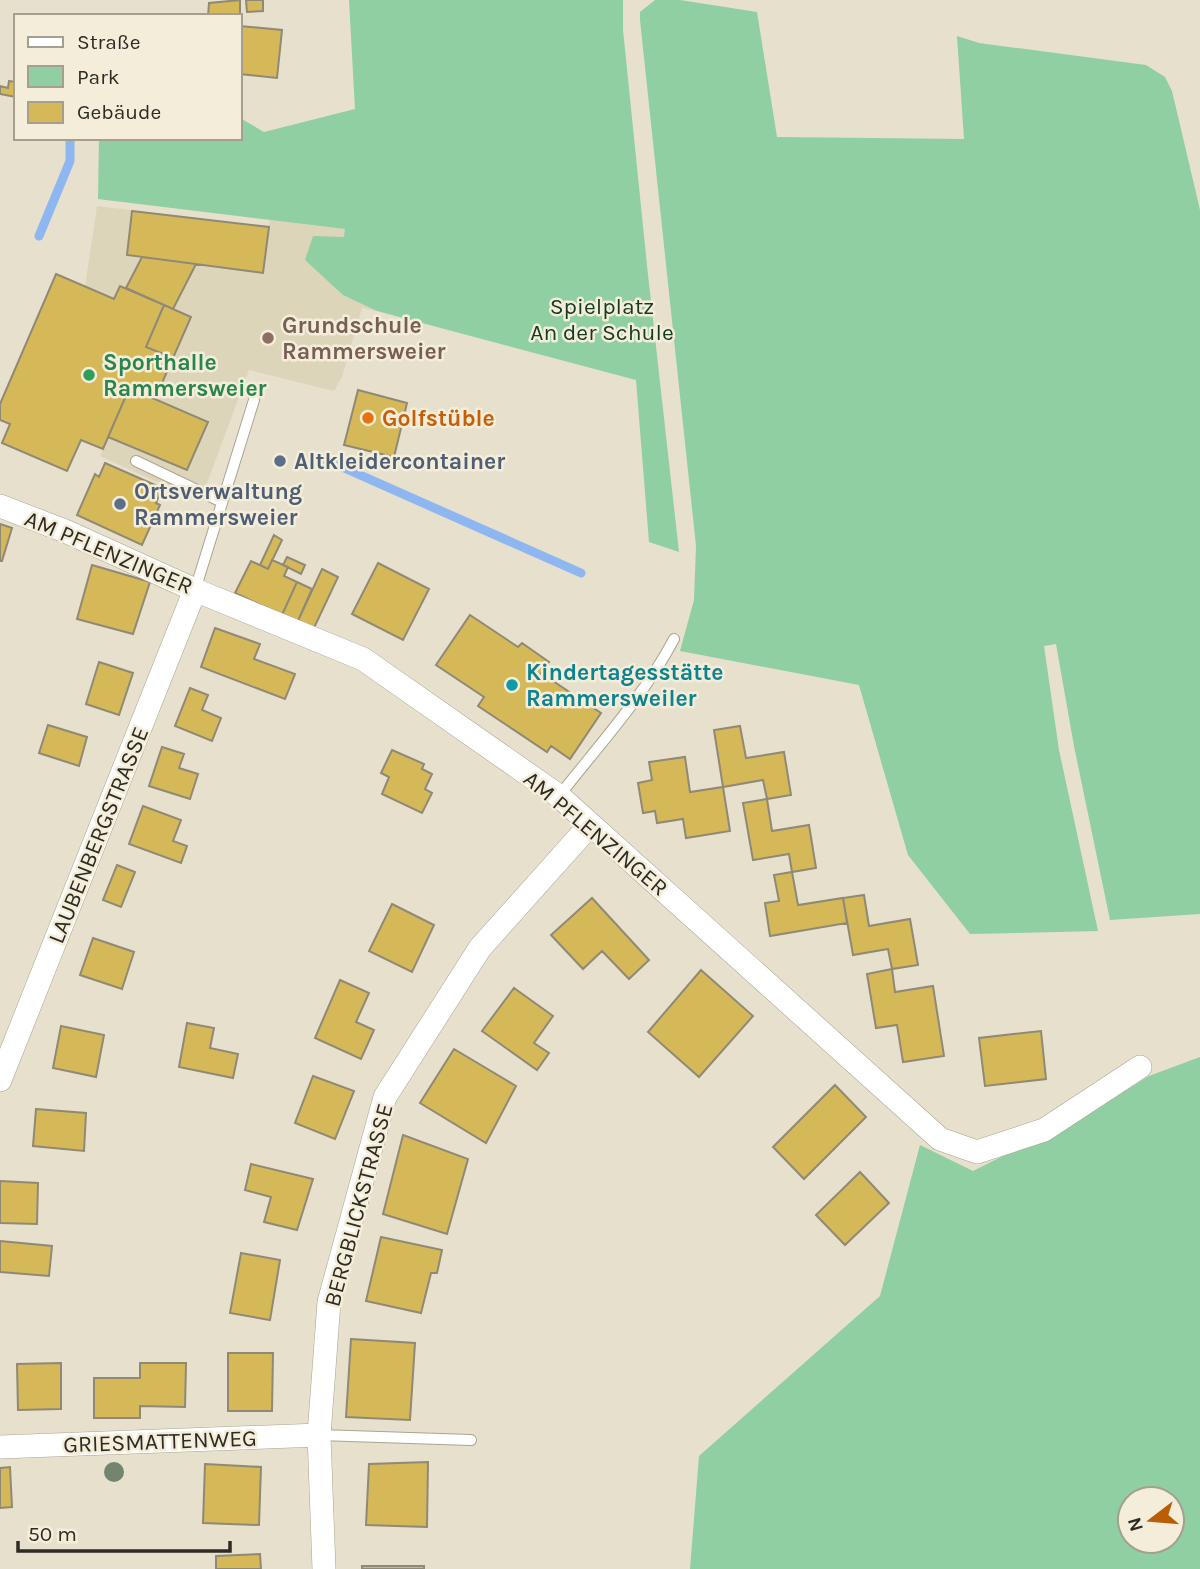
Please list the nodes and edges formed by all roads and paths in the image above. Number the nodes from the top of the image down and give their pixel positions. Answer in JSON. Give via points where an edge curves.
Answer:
{"nodes":[{"id":1,"x":254,"y":400,"type":"dead end"},
{"id":2,"x":136,"y":461,"type":"dead end"},
{"id":3,"x":222,"y":502,"type":"junction"},
{"id":4,"x":0,"y":506,"type":"edge"},
{"id":5,"x":195,"y":590,"type":"junction"},
{"id":6,"x":674,"y":639,"type":"dead end"},
{"id":7,"x":559,"y":796,"type":"junction"},
{"id":8,"x":590,"y":825,"type":"junction"},
{"id":9,"x":1140,"y":1067,"type":"dead end"},
{"id":10,"x":0,"y":1080,"type":"edge"},
{"id":11,"x":319,"y":1435,"type":"junction"},
{"id":12,"x":471,"y":1440,"type":"dead end"},
{"id":13,"x":0,"y":1447,"type":"edge"},
{"id":14,"x":324,"y":1569,"type":"edge"}],
"edges":[{"from":1,"to":3,"type":"lane"},
{"from":2,"to":3,"type":"lane"},
{"from":3,"to":5,"type":"lane"},
{"from":4,"to":5,"type":"street","name":"AM PFLENZINGER"},
{"from":5,"to":7,"type":"street","name":"AM PFLENZINGER","via":[[363,659]]},
{"from":5,"to":10,"type":"street","name":"LAUBENBERGSTRASSE"},
{"from":6,"to":7,"type":"lane","via":[[654,674]]},
{"from":7,"to":8,"type":"street","name":"AM PFLENZINGER"},
{"from":8,"to":9,"type":"street","name":"AM PFLENZINGER","via":[[940,1139],[977,1152],[1044,1130]]},
{"from":8,"to":11,"type":"street","name":"BERGBLICKSTRASSE","via":[[480,948],[385,1097],[329,1302]]},
{"from":11,"to":12,"type":"lane"},
{"from":11,"to":13,"type":"street","name":"GRIESMATTENWEG"},
{"from":11,"to":14,"type":"street","name":"BERGBLICKSTRASSE"}]}
